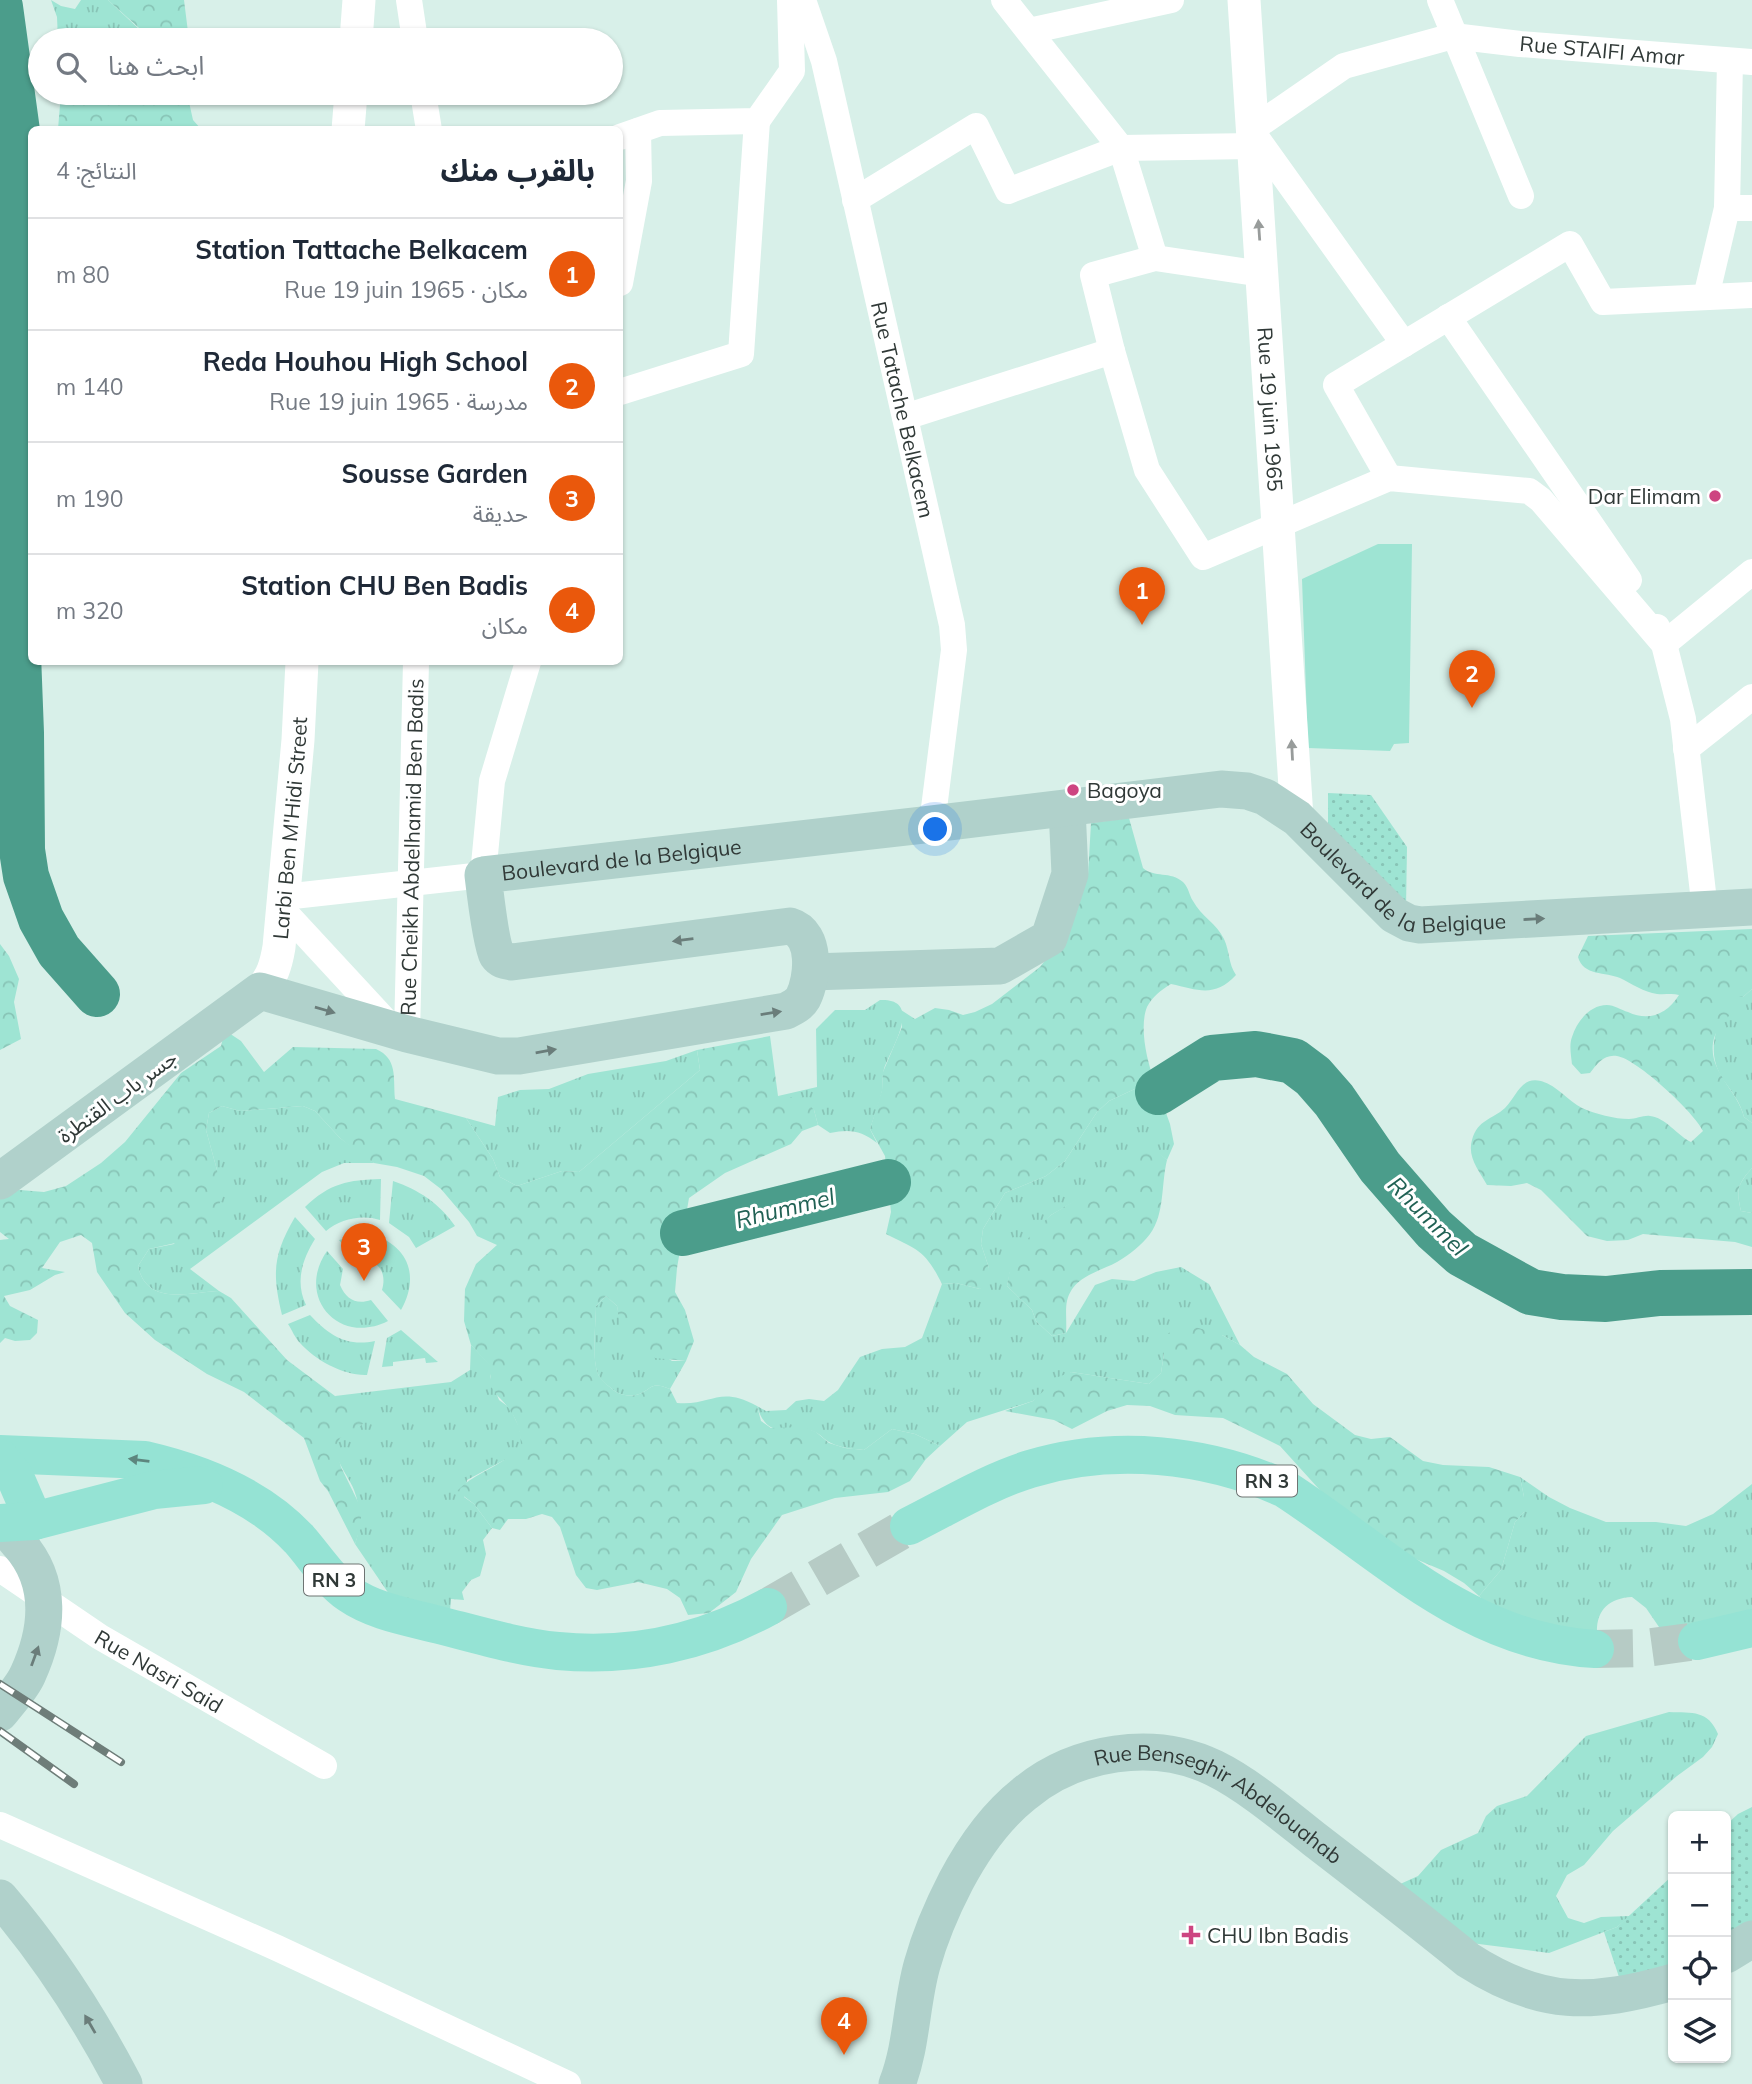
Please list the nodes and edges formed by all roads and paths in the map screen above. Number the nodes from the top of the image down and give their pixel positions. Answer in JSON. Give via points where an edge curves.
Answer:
{"nodes":[{"id":1,"x":359,"y":0,"type":"edge"},
{"id":2,"x":409,"y":0,"type":"edge"},
{"id":3,"x":790,"y":0,"type":"edge"},
{"id":4,"x":803,"y":0,"type":"edge"},
{"id":5,"x":1004,"y":0,"type":"edge"},
{"id":6,"x":1171,"y":0,"type":"edge"},
{"id":7,"x":1244,"y":0,"type":"edge"},
{"id":8,"x":1440,"y":0,"type":"edge"},
{"id":9,"x":357,"y":28,"type":"edge"},
{"id":10,"x":413,"y":28,"type":"edge"},
{"id":11,"x":1029,"y":31,"type":"junction"},
{"id":12,"x":1453,"y":36,"type":"junction"},
{"id":13,"x":1741,"y":62,"type":"edge"},
{"id":14,"x":350,"y":105,"type":"edge"},
{"id":15,"x":426,"y":105,"type":"edge"},
{"id":16,"x":757,"y":121,"type":"junction"},
{"id":17,"x":348,"y":126,"type":"edge"},
{"id":18,"x":428,"y":126,"type":"edge"},
{"id":19,"x":629,"y":134,"type":"edge"},
{"id":20,"x":1253,"y":138,"type":"junction"},
{"id":21,"x":1121,"y":148,"type":"junction"},
{"id":22,"x":1521,"y":196,"type":"dead end"},
{"id":23,"x":855,"y":200,"type":"junction"},
{"id":24,"x":1739,"y":208,"type":"edge"},
{"id":25,"x":1155,"y":258,"type":"junction"},
{"id":26,"x":623,"y":267,"type":"edge"},
{"id":27,"x":1262,"y":274,"type":"junction"},
{"id":28,"x":1752,"y":295,"type":"edge"},
{"id":29,"x":1706,"y":297,"type":"junction"},
{"id":30,"x":1448,"y":317,"type":"junction"},
{"id":31,"x":1405,"y":344,"type":"junction"},
{"id":32,"x":1112,"y":351,"type":"junction"},
{"id":33,"x":623,"y":391,"type":"edge"},
{"id":34,"x":905,"y":417,"type":"junction"},
{"id":35,"x":1390,"y":478,"type":"junction"},
{"id":36,"x":1278,"y":524,"type":"junction"},
{"id":37,"x":1752,"y":572,"type":"edge"},
{"id":38,"x":1664,"y":644,"type":"junction"},
{"id":39,"x":302,"y":665,"type":"edge"},
{"id":40,"x":415,"y":665,"type":"edge"},
{"id":41,"x":527,"y":665,"type":"edge"},
{"id":42,"x":1752,"y":697,"type":"edge"},
{"id":43,"x":1686,"y":749,"type":"junction"},
{"id":44,"x":1072,"y":807,"type":"junction"},
{"id":45,"x":1297,"y":818,"type":"junction"},
{"id":46,"x":932,"y":824,"type":"junction"},
{"id":47,"x":483,"y":875,"type":"junction"},
{"id":48,"x":410,"y":883,"type":"junction"},
{"id":49,"x":283,"y":903,"type":"junction"},
{"id":50,"x":1752,"y":907,"type":"edge"},
{"id":51,"x":1705,"y":910,"type":"junction"},
{"id":52,"x":811,"y":972,"type":"junction"},
{"id":53,"x":247,"y":1001,"type":"junction"},
{"id":54,"x":400,"y":1032,"type":"junction"},
{"id":55,"x":0,"y":1181,"type":"edge"},
{"id":56,"x":0,"y":1456,"type":"edge"},
{"id":57,"x":227,"y":1488,"type":"junction"},
{"id":58,"x":11,"y":1523,"type":"edge"},
{"id":59,"x":909,"y":1525,"type":"tunnel mouth"},
{"id":60,"x":0,"y":1569,"type":"edge"},
{"id":61,"x":768,"y":1607,"type":"tunnel mouth"},
{"id":62,"x":1752,"y":1628,"type":"edge"},
{"id":63,"x":1697,"y":1641,"type":"tunnel mouth"},
{"id":64,"x":1595,"y":1649,"type":"tunnel mouth"},
{"id":65,"x":0,"y":1713,"type":"edge"},
{"id":66,"x":324,"y":1766,"type":"dead end"},
{"id":67,"x":0,"y":1825,"type":"edge"},
{"id":68,"x":0,"y":1898,"type":"edge"},
{"id":69,"x":1752,"y":1939,"type":"edge"},
{"id":70,"x":1731,"y":1952,"type":"edge"},
{"id":71,"x":1668,"y":1983,"type":"edge"},
{"id":72,"x":906,"y":2076,"type":"edge"},
{"id":73,"x":124,"y":2084,"type":"edge"},
{"id":74,"x":568,"y":2084,"type":"edge"}],
"edges":[{"from":1,"to":9,"type":"street"},
{"from":2,"to":10,"type":"street"},
{"from":3,"to":16,"type":"street","via":[[792,71]]},
{"from":4,"to":23,"type":"street","name":"Rue Tatache Belkacem","via":[[824,61]]},
{"from":5,"to":11,"type":"street"},
{"from":6,"to":11,"type":"street"},
{"from":7,"to":20,"type":"street","name":"Rue 19 juin 1965"},
{"from":8,"to":12,"type":"street"},
{"from":11,"to":21,"type":"street"},
{"from":12,"to":13,"type":"street","name":"Rue STAIFI Amar"},
{"from":12,"to":20,"type":"street","via":[[1344,66]]},
{"from":12,"to":22,"type":"street"},
{"from":13,"to":24,"type":"street"},
{"from":14,"to":17,"type":"street"},
{"from":15,"to":18,"type":"street"},
{"from":16,"to":19,"type":"street","via":[[660,123]]},
{"from":16,"to":33,"type":"street","via":[[741,354]]},
{"from":19,"to":26,"type":"street","via":[[639,181]]},
{"from":20,"to":21,"type":"street"},
{"from":27,"to":20,"type":"street","name":"Rue 19 juin 1965","one_way":true},
{"from":20,"to":31,"type":"street"},
{"from":21,"to":23,"type":"street","via":[[1008,191],[976,126]]},
{"from":21,"to":25,"type":"street"},
{"from":23,"to":34,"type":"street","name":"Rue Tatache Belkacem"},
{"from":24,"to":29,"type":"street"},
{"from":25,"to":27,"type":"street"},
{"from":25,"to":32,"type":"street","via":[[1093,275]]},
{"from":27,"to":36,"type":"street","name":"Rue 19 juin 1965"},
{"from":28,"to":29,"type":"street"},
{"from":29,"to":30,"type":"street","via":[[1603,302],[1570,244]]},
{"from":30,"to":31,"type":"street"},
{"from":30,"to":38,"type":"street","via":[[1651,612]]},
{"from":31,"to":35,"type":"street","via":[[1336,386]]},
{"from":32,"to":34,"type":"street"},
{"from":32,"to":36,"type":"street","via":[[1147,470],[1203,557]]},
{"from":34,"to":46,"type":"street","name":"Rue Tatache Belkacem","via":[[953,625],[954,650]]},
{"from":35,"to":36,"type":"street"},
{"from":35,"to":38,"type":"street","via":[[1529,491]]},
{"from":45,"to":36,"type":"street","name":"Rue 19 juin 1965","one_way":true},
{"from":37,"to":38,"type":"street"},
{"from":38,"to":43,"type":"street"},
{"from":39,"to":49,"type":"street","name":"Larbi Ben M'Hidi Street"},
{"from":40,"to":48,"type":"street","name":"Rue Cheikh Abdelhamid Ben Badis"},
{"from":41,"to":47,"type":"street","via":[[492,781]]},
{"from":42,"to":43,"type":"street"},
{"from":43,"to":51,"type":"street"},
{"from":44,"to":45,"type":"main road","name":"Boulevard de la Belgique","via":[[1222,789],[1265,797]]},
{"from":44,"to":46,"type":"main road","name":"Boulevard de la Belgique"},
{"from":44,"to":52,"type":"main road","via":[[1070,874],[1049,938],[1000,966]]},
{"from":45,"to":51,"type":"main road","name":"Boulevard de la Belgique","one_way":true,"via":[[1394,915],[1409,923]]},
{"from":46,"to":47,"type":"main road","name":"Boulevard de la Belgique"},
{"from":47,"to":48,"type":"street"},
{"from":52,"to":47,"type":"main road","name":"Boulevard de la Belgique","one_way":true,"via":[[804,935],[790,926],[502,960],[494,943]]},
{"from":48,"to":49,"type":"street"},
{"from":48,"to":54,"type":"street","name":"Rue Cheikh Abdelhamid Ben Badis"},
{"from":49,"to":53,"type":"street","name":"Larbi Ben M'Hidi Street","via":[[276,965],[269,981]]},
{"from":49,"to":54,"type":"street"},
{"from":50,"to":51,"type":"main road","name":"Boulevard de la Belgique"},
{"from":54,"to":52,"type":"main road","one_way":true,"via":[[498,1056],[519,1056],[786,1011],[802,1000]]},
{"from":53,"to":54,"type":"main road","one_way":true},
{"from":53,"to":55,"type":"main road","name":"جسر باب القنطرة"},
{"from":57,"to":56,"type":"main road","number":"RN 3","one_way":true,"via":[[145,1460]]},
{"from":56,"to":58,"type":"main road","via":[[15,1477]]},
{"from":57,"to":58,"type":"main road","number":"RN 3","via":[[206,1485],[154,1490]]},
{"from":57,"to":61,"type":"main road","number":"RN 3","via":[[276,1518],[348,1593],[382,1609],[464,1632],[586,1653],[624,1650],[700,1637]]},
{"from":65,"to":58,"type":"main road","one_way":true,"via":[[27,1677],[41,1641],[46,1603],[33,1559],[6,1528]]},
{"from":59,"to":64,"type":"main road","number":"RN 3","via":[[1000,1480],[1055,1463],[1114,1455],[1203,1462],[1285,1489],[1477,1619],[1544,1644]]},
{"from":60,"to":66,"type":"street","name":"Rue Nasri Said","via":[[100,1637]]},
{"from":62,"to":63,"type":"main road"},
{"from":67,"to":74,"type":"street"},
{"from":73,"to":68,"type":"main road","one_way":true,"via":[[68,1987]]},
{"from":69,"to":70,"type":"main road"},
{"from":71,"to":72,"type":"main road","name":"Rue Benseghir Abdelouahab","via":[[1581,1998],[1550,1996],[1496,1978],[1215,1768],[1169,1754],[1126,1752],[1051,1776],[1001,1815],[975,1848],[939,1917],[922,1965]]}]}
